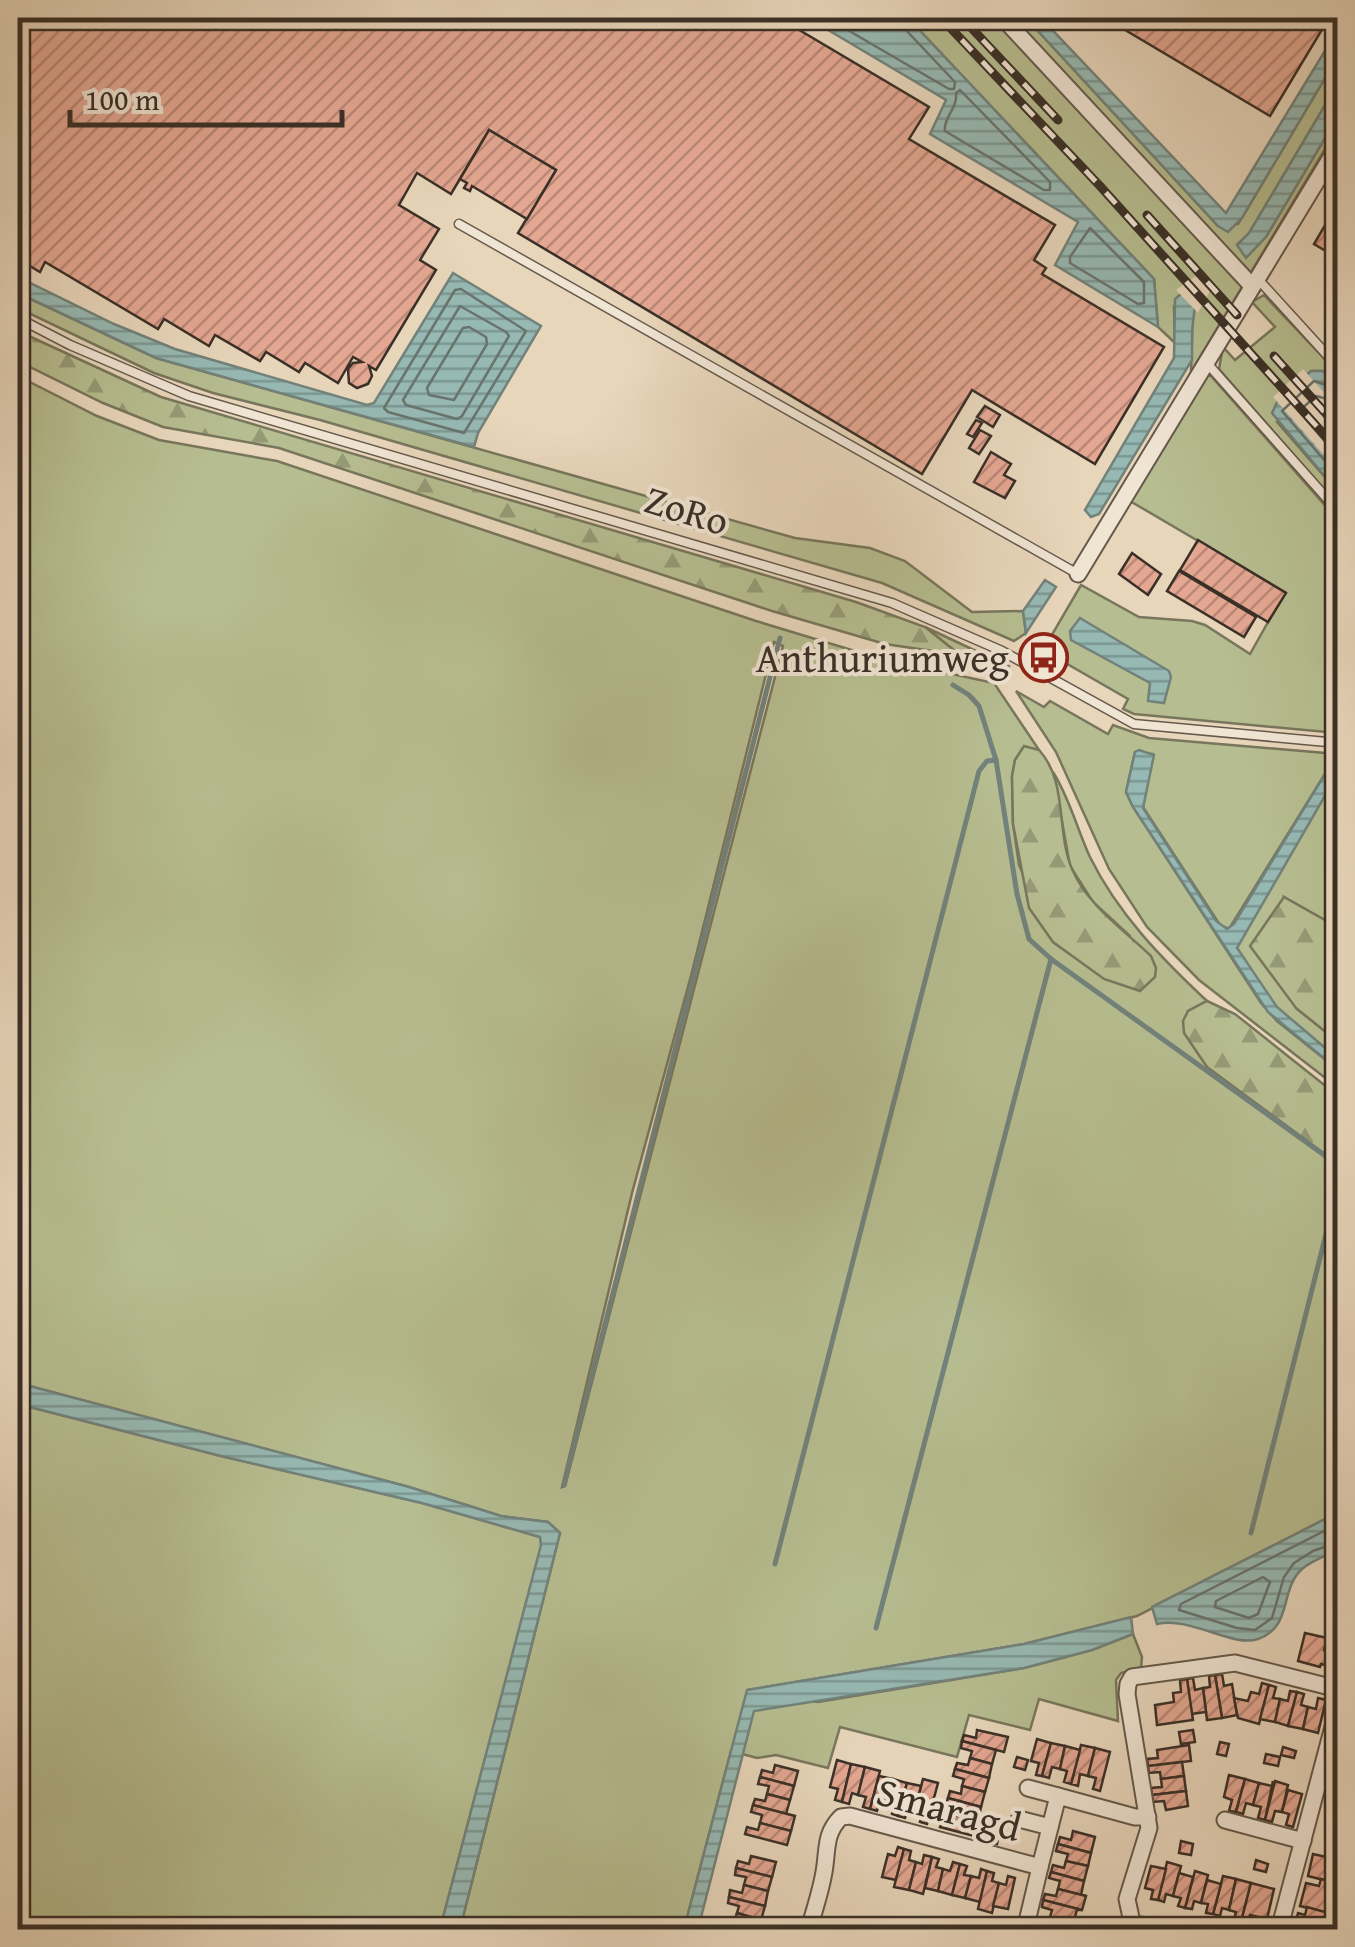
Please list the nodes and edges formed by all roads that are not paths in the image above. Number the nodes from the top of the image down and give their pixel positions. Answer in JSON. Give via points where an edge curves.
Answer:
{"nodes":[{"id":1,"x":1003,"y":18,"type":"edge"},
{"id":2,"x":1338,"y":146,"type":"edge"},
{"id":3,"x":459,"y":224,"type":"dead end"},
{"id":4,"x":1255,"y":282,"type":"junction"},
{"id":5,"x":18,"y":318,"type":"edge"},
{"id":6,"x":1206,"y":362,"type":"junction"},
{"id":7,"x":1338,"y":366,"type":"edge"},
{"id":8,"x":1338,"y":512,"type":"edge"},
{"id":9,"x":1078,"y":574,"type":"joint"},
{"id":10,"x":1338,"y":744,"type":"edge"},
{"id":11,"x":1338,"y":1688,"type":"edge"},
{"id":12,"x":1338,"y":1708,"type":"edge"},
{"id":13,"x":1028,"y":1788,"type":"dead end"},
{"id":14,"x":1058,"y":1796,"type":"junction"},
{"id":15,"x":1148,"y":1817,"type":"junction"},
{"id":16,"x":1020,"y":1819,"type":"dead end"},
{"id":17,"x":1225,"y":1820,"type":"dead end"},
{"id":18,"x":1050,"y":1827,"type":"junction"},
{"id":19,"x":1303,"y":1841,"type":"junction"},
{"id":20,"x":1040,"y":1867,"type":"junction"},
{"id":21,"x":1131,"y":1928,"type":"edge"},
{"id":22,"x":809,"y":1930,"type":"edge"},
{"id":23,"x":1025,"y":1930,"type":"edge"},
{"id":24,"x":1164,"y":1930,"type":"edge"},
{"id":25,"x":1279,"y":1930,"type":"edge"}],
"edges":[{"from":1,"to":4,"type":"street"},
{"from":2,"to":4,"type":"street"},
{"from":3,"to":9,"type":"lane"},
{"from":4,"to":6,"type":"street"},
{"from":4,"to":7,"type":"lane"},
{"from":5,"to":10,"type":"lane","name":"ZoRo","via":[[188,396],[892,604],[984,642],[1134,724]]},
{"from":6,"to":8,"type":"lane"},
{"from":6,"to":9,"type":"street"},
{"from":11,"to":15,"type":"street","via":[[1235,1664],[1132,1677],[1127,1694]]},
{"from":12,"to":19,"type":"street"},
{"from":13,"to":14,"type":"street","name":"Smaragd"},
{"from":14,"to":15,"type":"street","name":"Smaragd"},
{"from":14,"to":18,"type":"street","name":"Smaragd"},
{"from":15,"to":21,"type":"street","via":[[1127,1899]]},
{"from":16,"to":18,"type":"street","name":"Smaragd"},
{"from":17,"to":19,"type":"street"},
{"from":18,"to":20,"type":"street","name":"Smaragd"},
{"from":19,"to":25,"type":"street"},
{"from":20,"to":22,"type":"street","name":"Smaragd","via":[[841,1817],[825,1846]]},
{"from":20,"to":23,"type":"street","name":"Smaragd"},
{"from":21,"to":24,"type":"street"}]}
